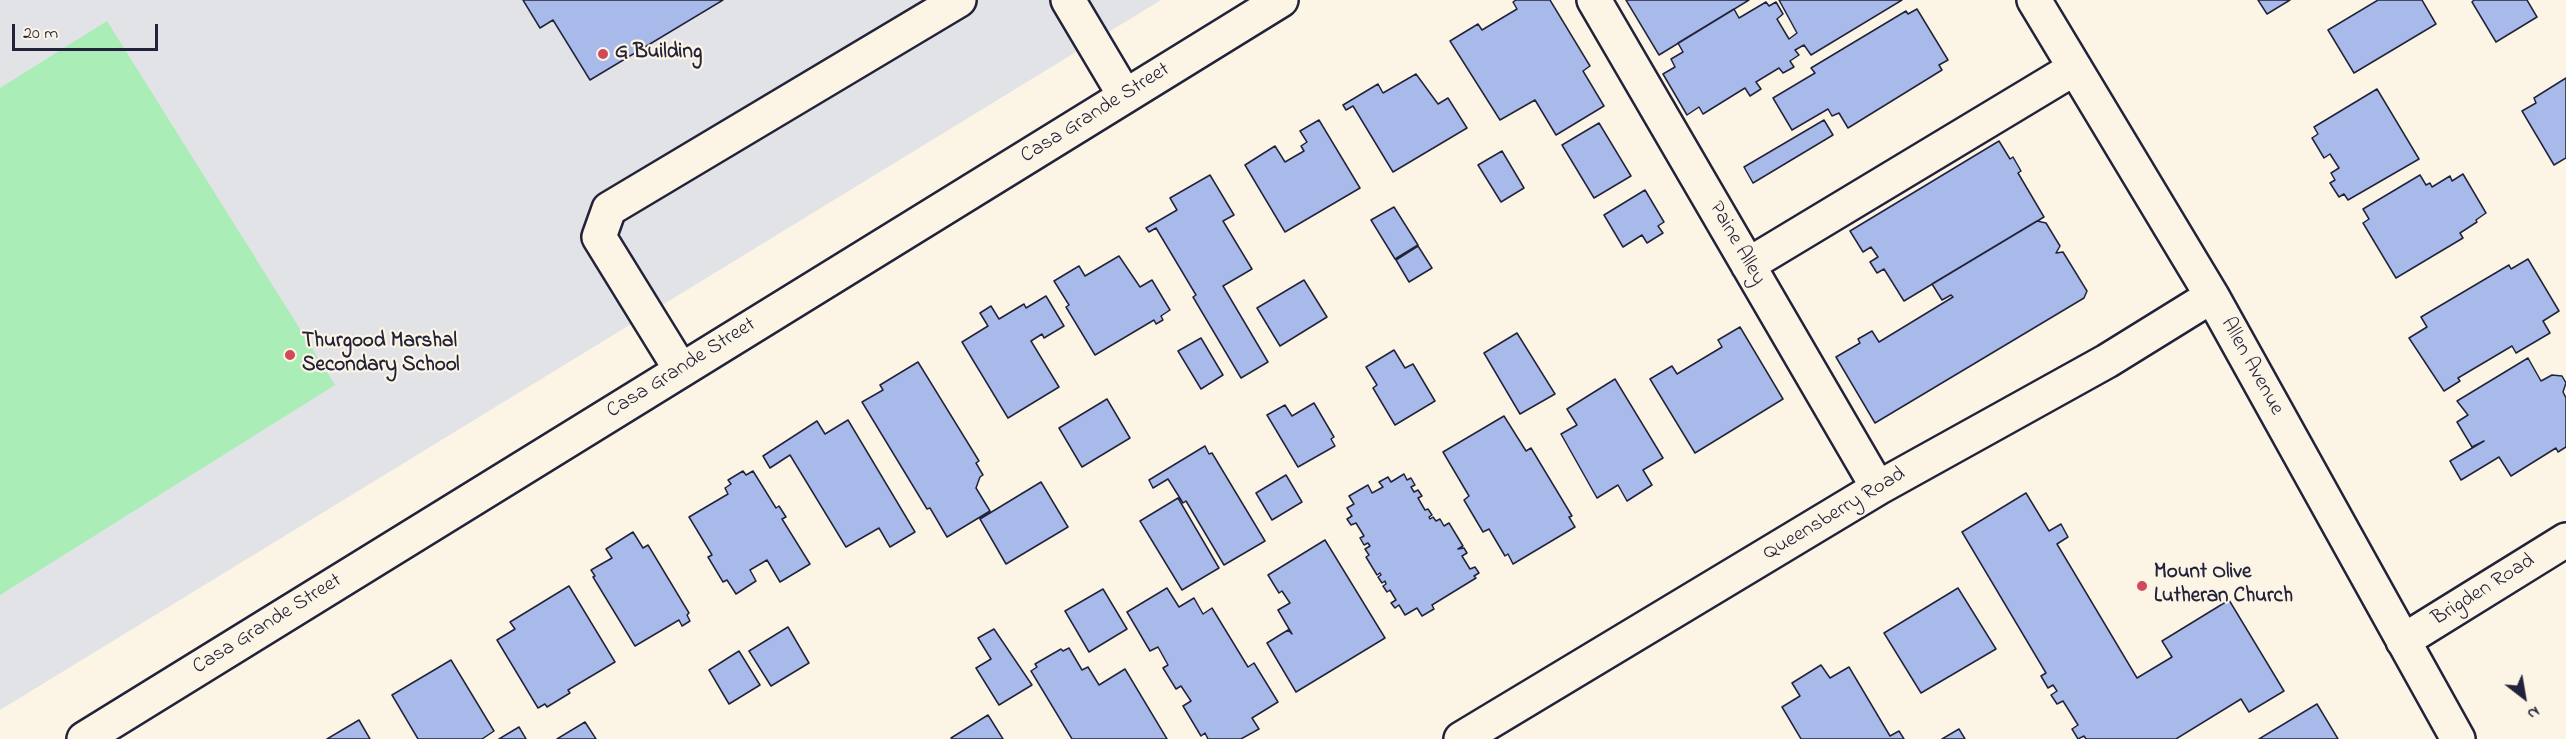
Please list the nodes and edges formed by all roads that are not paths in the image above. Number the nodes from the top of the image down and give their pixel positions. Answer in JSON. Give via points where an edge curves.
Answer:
{"nodes":[{"id":1,"x":959,"y":0,"type":"edge"},
{"id":2,"x":1068,"y":0,"type":"edge"},
{"id":3,"x":1281,"y":0,"type":"edge"},
{"id":4,"x":1594,"y":0,"type":"edge"},
{"id":5,"x":2034,"y":0,"type":"edge"},
{"id":6,"x":2076,"y":68,"type":"junction"},
{"id":7,"x":1125,"y":96,"type":"junction"},
{"id":8,"x":1748,"y":265,"type":"junction"},
{"id":9,"x":2212,"y":296,"type":"junction"},
{"id":10,"x":681,"y":370,"type":"junction"},
{"id":11,"x":1878,"y":488,"type":"junction"},
{"id":12,"x":2566,"y":540,"type":"edge"},
{"id":13,"x":2403,"y":641,"type":"junction"},
{"id":14,"x":2454,"y":737,"type":"edge"},
{"id":15,"x":84,"y":739,"type":"edge"},
{"id":16,"x":1461,"y":739,"type":"edge"}],
"edges":[{"from":1,"to":10,"type":"street","via":[[609,209],[599,237]]},
{"from":2,"to":7,"type":"street"},
{"from":3,"to":7,"type":"street","name":"Casa Grande Street"},
{"from":4,"to":8,"type":"street","name":"Paine Alley"},
{"from":5,"to":6,"type":"street","name":"Allen Avenue"},
{"from":6,"to":8,"type":"street"},
{"from":6,"to":9,"type":"street","name":"Allen Avenue"},
{"from":7,"to":10,"type":"street","name":"Casa Grande Street"},
{"from":8,"to":11,"type":"street","name":"Paine Alley"},
{"from":9,"to":11,"type":"street","name":"Queensberry Road","via":[[2107,361]]},
{"from":9,"to":13,"type":"street","name":"Allen Avenue"},
{"from":10,"to":15,"type":"street","name":"Casa Grande Street"},
{"from":11,"to":16,"type":"street","name":"Queensberry Road"},
{"from":12,"to":13,"type":"street","name":"Brigden Road"},
{"from":13,"to":14,"type":"street","name":"Allen Avenue"}]}
